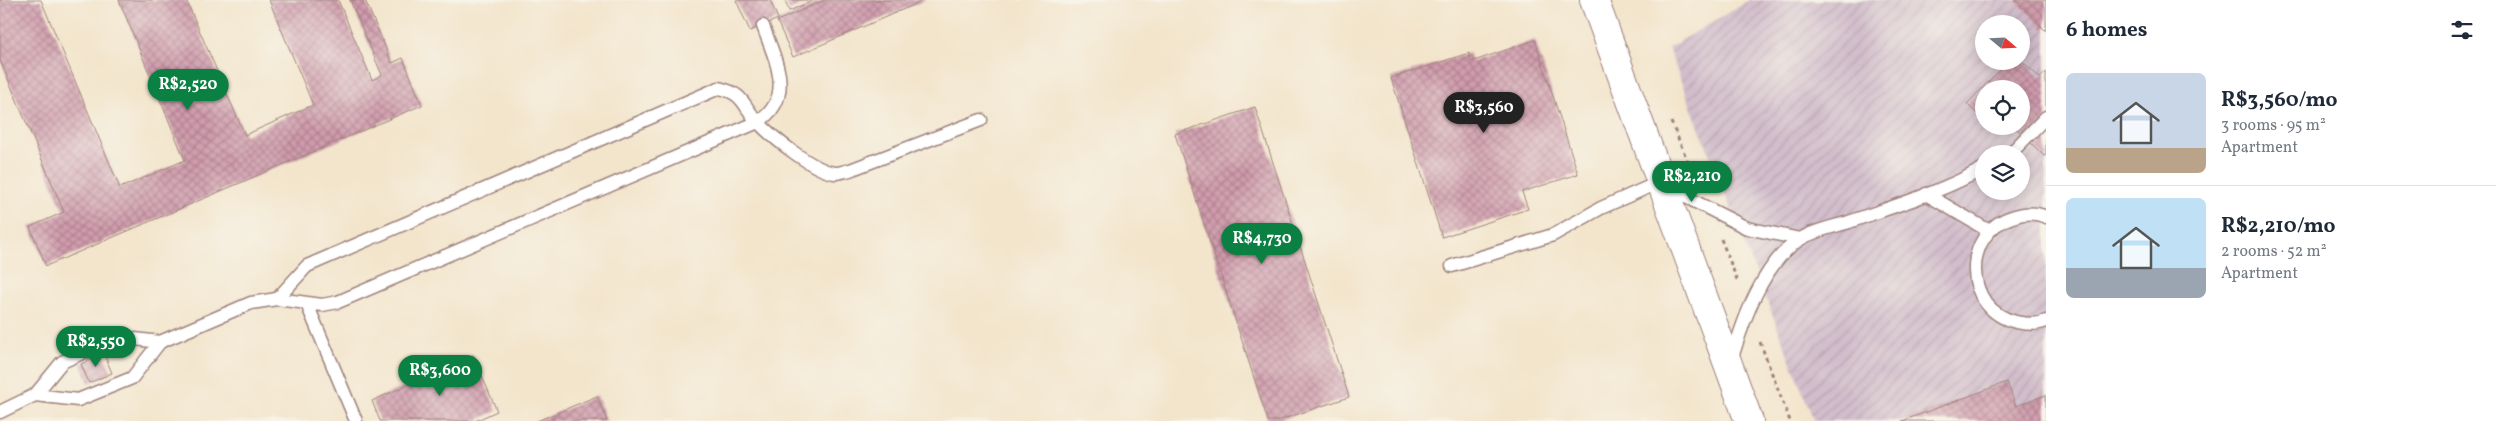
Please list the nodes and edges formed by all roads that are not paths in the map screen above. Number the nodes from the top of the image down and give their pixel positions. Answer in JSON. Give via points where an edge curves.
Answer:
{"nodes":[{"id":1,"x":1594,"y":0,"type":"edge"},
{"id":2,"x":762,"y":26,"type":"dead end"},
{"id":3,"x":2046,"y":117,"type":"edge"},
{"id":4,"x":981,"y":120,"type":"dead end"},
{"id":5,"x":758,"y":122,"type":"junction"},
{"id":6,"x":2019,"y":145,"type":"edge"},
{"id":7,"x":1975,"y":172,"type":"edge"},
{"id":8,"x":1662,"y":183,"type":"junction"},
{"id":9,"x":1926,"y":194,"type":"junction"},
{"id":10,"x":2046,"y":217,"type":"edge"},
{"id":11,"x":1989,"y":230,"type":"junction"},
{"id":12,"x":1800,"y":239,"type":"junction"},
{"id":13,"x":1452,"y":266,"type":"dead end"},
{"id":14,"x":277,"y":299,"type":"junction"},
{"id":15,"x":307,"y":304,"type":"junction"},
{"id":16,"x":2046,"y":321,"type":"edge"},
{"id":17,"x":160,"y":342,"type":"junction"},
{"id":18,"x":1730,"y":366,"type":"junction"},
{"id":19,"x":35,"y":396,"type":"junction"},
{"id":20,"x":0,"y":412,"type":"edge"},
{"id":21,"x":356,"y":421,"type":"edge"},
{"id":22,"x":1749,"y":421,"type":"edge"}],
"edges":[{"from":1,"to":8,"type":"street"},
{"from":2,"to":5,"type":"lane","via":[[778,66],[780,90],[771,114]]},
{"from":3,"to":6,"type":"lane"},
{"from":4,"to":5,"type":"lane","via":[[836,173],[822,170]]},
{"from":5,"to":14,"type":"lane","via":[[743,99],[719,88],[307,266]]},
{"from":5,"to":15,"type":"lane","via":[[338,302]]},
{"from":7,"to":9,"type":"lane"},
{"from":8,"to":12,"type":"lane","via":[[1747,228]]},
{"from":8,"to":13,"type":"lane","via":[[1601,208],[1553,235]]},
{"from":8,"to":18,"type":"street"},
{"from":9,"to":11,"type":"lane"},
{"from":9,"to":12,"type":"lane"},
{"from":10,"to":11,"type":"lane","via":[[2022,214],[2004,219]]},
{"from":11,"to":16,"type":"lane","via":[[1979,245],[1974,262],[1974,280],[1981,297],[2007,320],[2024,324]]},
{"from":12,"to":18,"type":"lane","via":[[1781,255],[1756,295],[1741,328]]},
{"from":14,"to":15,"type":"lane"},
{"from":14,"to":17,"type":"lane","via":[[251,303]]},
{"from":15,"to":21,"type":"lane"},
{"from":17,"to":19,"type":"lane","via":[[118,337],[62,362]]},
{"from":17,"to":19,"type":"lane","via":[[132,378],[94,395],[78,400]]},
{"from":18,"to":22,"type":"street"},
{"from":19,"to":20,"type":"lane"}]}
